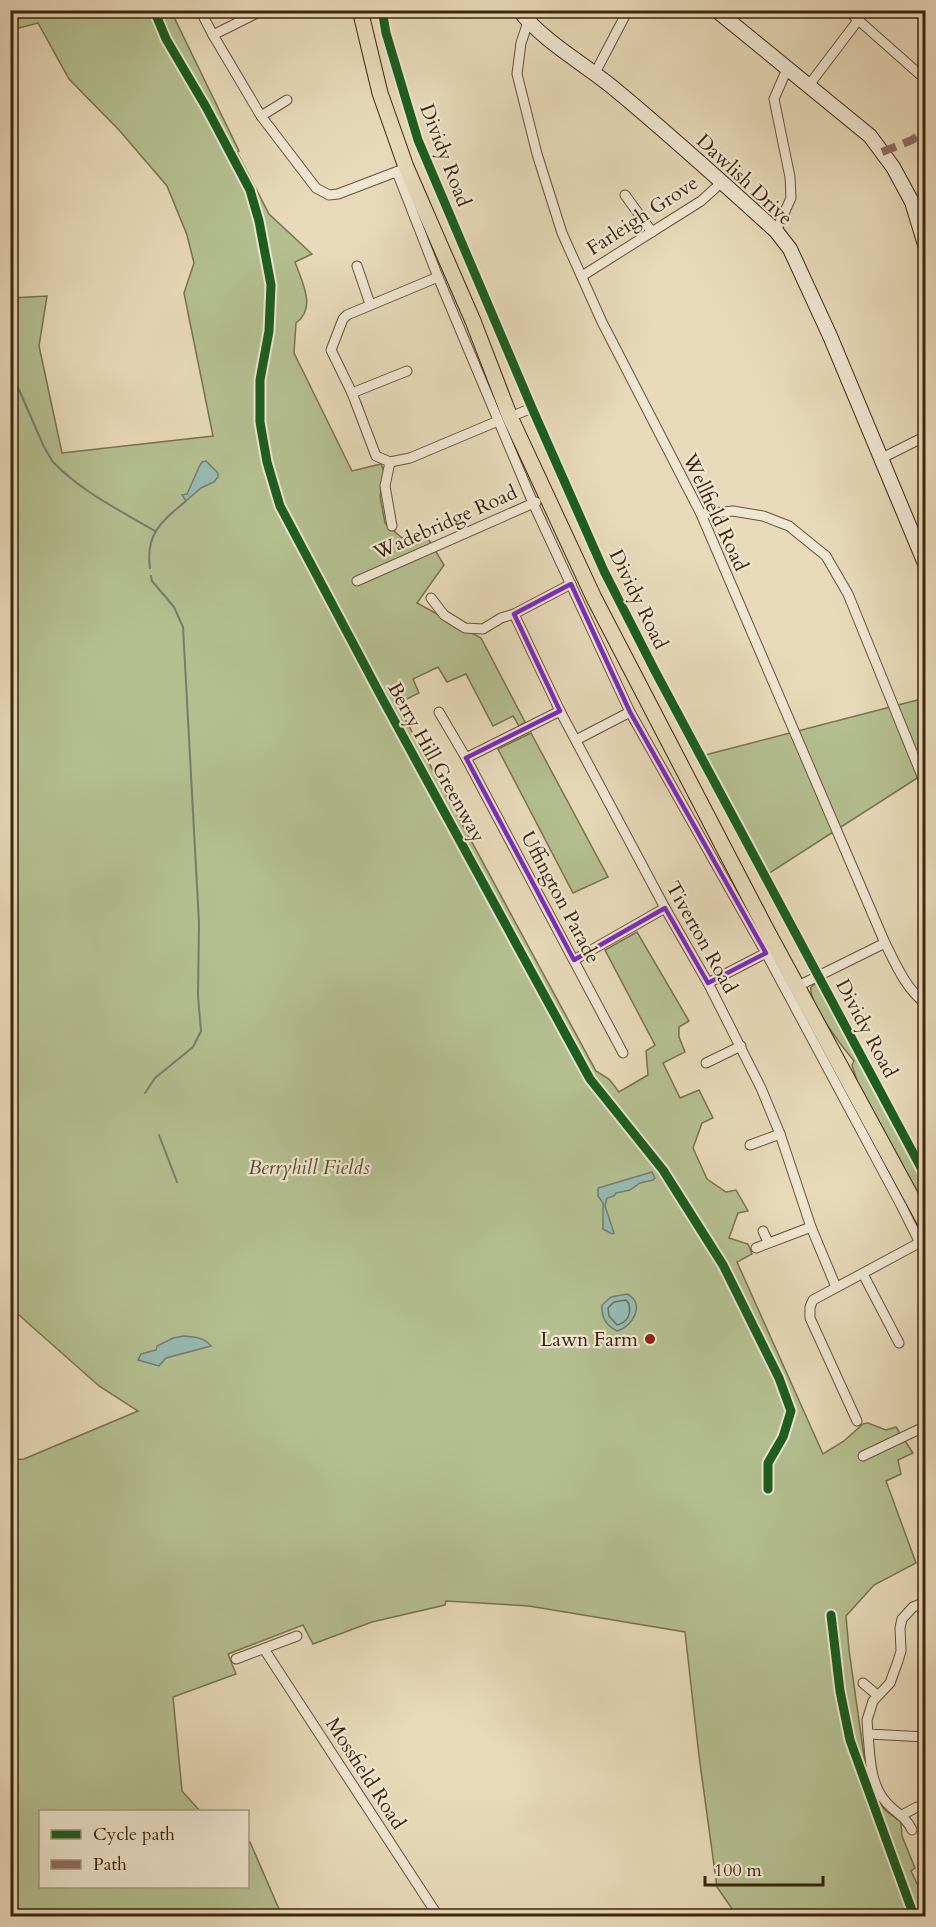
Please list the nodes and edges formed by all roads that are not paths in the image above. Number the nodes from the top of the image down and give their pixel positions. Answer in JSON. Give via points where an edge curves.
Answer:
{"nodes":[{"id":1,"x":200,"y":10,"type":"edge"},
{"id":2,"x":263,"y":10,"type":"edge"},
{"id":3,"x":360,"y":10,"type":"edge"},
{"id":4,"x":382,"y":10,"type":"edge"},
{"id":5,"x":519,"y":10,"type":"edge"},
{"id":6,"x":628,"y":10,"type":"edge"},
{"id":7,"x":716,"y":10,"type":"edge"},
{"id":8,"x":848,"y":10,"type":"edge"},
{"id":9,"x":859,"y":20,"type":"junction"},
{"id":10,"x":528,"y":22,"type":"junction"},
{"id":11,"x":213,"y":35,"type":"junction"},
{"id":12,"x":787,"y":69,"type":"junction"},
{"id":13,"x":595,"y":73,"type":"junction"},
{"id":14,"x":926,"y":80,"type":"edge"},
{"id":15,"x":809,"y":85,"type":"junction"},
{"id":16,"x":288,"y":100,"type":"dead end"},
{"id":17,"x":261,"y":116,"type":"junction"},
{"id":18,"x":402,"y":169,"type":"junction"},
{"id":19,"x":722,"y":182,"type":"junction"},
{"id":20,"x":625,"y":195,"type":"dead end"},
{"id":21,"x":776,"y":231,"type":"junction"},
{"id":22,"x":652,"y":232,"type":"junction"},
{"id":23,"x":926,"y":248,"type":"edge"},
{"id":24,"x":357,"y":266,"type":"dead end"},
{"id":25,"x":438,"y":276,"type":"junction"},
{"id":26,"x":582,"y":276,"type":"junction"},
{"id":27,"x":370,"y":304,"type":"junction"},
{"id":28,"x":407,"y":371,"type":"dead end"},
{"id":29,"x":352,"y":393,"type":"junction"},
{"id":30,"x":532,"y":408,"type":"junction"},
{"id":31,"x":504,"y":419,"type":"junction"},
{"id":32,"x":926,"y":436,"type":"edge"},
{"id":33,"x":880,"y":459,"type":"junction"},
{"id":34,"x":390,"y":462,"type":"junction"},
{"id":35,"x":547,"y":497,"type":"junction"},
{"id":36,"x":533,"y":503,"type":"junction"},
{"id":37,"x":700,"y":514,"type":"junction"},
{"id":38,"x":392,"y":526,"type":"dead end"},
{"id":39,"x":926,"y":566,"type":"edge"},
{"id":40,"x":357,"y":581,"type":"dead end"},
{"id":41,"x":571,"y":584,"type":"junction"},
{"id":42,"x":430,"y":598,"type":"dead end"},
{"id":43,"x":514,"y":614,"type":"junction"},
{"id":44,"x":560,"y":711,"type":"junction"},
{"id":45,"x":439,"y":712,"type":"dead end"},
{"id":46,"x":630,"y":712,"type":"junction"},
{"id":47,"x":576,"y":740,"type":"junction"},
{"id":48,"x":466,"y":758,"type":"junction"},
{"id":49,"x":926,"y":786,"type":"edge"},
{"id":50,"x":926,"y":887,"type":"edge"},
{"id":51,"x":926,"y":900,"type":"edge"},
{"id":52,"x":665,"y":908,"type":"junction"},
{"id":53,"x":885,"y":943,"type":"junction"},
{"id":54,"x":766,"y":953,"type":"junction"},
{"id":55,"x":574,"y":960,"type":"junction"},
{"id":56,"x":819,"y":975,"type":"junction"},
{"id":57,"x":708,"y":983,"type":"junction"},
{"id":58,"x":798,"y":986,"type":"junction"},
{"id":59,"x":926,"y":1005,"type":"edge"},
{"id":60,"x":741,"y":1047,"type":"junction"},
{"id":61,"x":623,"y":1053,"type":"dead end"},
{"id":62,"x":706,"y":1063,"type":"dead end"},
{"id":63,"x":780,"y":1134,"type":"junction"},
{"id":64,"x":750,"y":1145,"type":"dead end"},
{"id":65,"x":926,"y":1177,"type":"edge"},
{"id":66,"x":926,"y":1224,"type":"edge"},
{"id":67,"x":811,"y":1227,"type":"junction"},
{"id":68,"x":763,"y":1231,"type":"dead end"},
{"id":69,"x":768,"y":1242,"type":"junction"},
{"id":70,"x":919,"y":1243,"type":"junction"},
{"id":71,"x":756,"y":1248,"type":"dead end"},
{"id":72,"x":926,"y":1255,"type":"edge"},
{"id":73,"x":863,"y":1274,"type":"junction"},
{"id":74,"x":836,"y":1287,"type":"junction"},
{"id":75,"x":899,"y":1343,"type":"dead end"},
{"id":76,"x":856,"y":1421,"type":"dead end"},
{"id":77,"x":926,"y":1426,"type":"edge"},
{"id":78,"x":863,"y":1455,"type":"dead end"},
{"id":79,"x":926,"y":1602,"type":"edge"},
{"id":80,"x":297,"y":1636,"type":"dead end"},
{"id":81,"x":264,"y":1648,"type":"junction"},
{"id":82,"x":236,"y":1659,"type":"dead end"},
{"id":83,"x":863,"y":1683,"type":"dead end"},
{"id":84,"x":877,"y":1695,"type":"junction"},
{"id":85,"x":868,"y":1734,"type":"junction"},
{"id":86,"x":926,"y":1737,"type":"edge"},
{"id":87,"x":917,"y":1807,"type":"dead end"},
{"id":88,"x":902,"y":1815,"type":"junction"},
{"id":89,"x":912,"y":1830,"type":"dead end"},
{"id":90,"x":438,"y":1917,"type":"edge"}],
"edges":[{"from":1,"to":11,"type":"street"},
{"from":2,"to":11,"type":"street"},
{"from":3,"to":18,"type":"main road","name":"Dividy Road"},
{"from":4,"to":30,"type":"street","name":"Dividy Road","via":[[418,140]]},
{"from":5,"to":10,"type":"street","name":"Dawlish Drive"},
{"from":6,"to":13,"type":"street"},
{"from":7,"to":12,"type":"street"},
{"from":8,"to":9,"type":"street"},
{"from":9,"to":14,"type":"street"},
{"from":9,"to":15,"type":"street"},
{"from":10,"to":13,"type":"street","name":"Dawlish Drive"},
{"from":10,"to":26,"type":"street","name":"Wellfield Road","via":[[517,74],[562,233]]},
{"from":11,"to":17,"type":"street"},
{"from":12,"to":15,"type":"street"},
{"from":12,"to":21,"type":"street","via":[[774,99],[791,198]]},
{"from":13,"to":19,"type":"street","name":"Dawlish Drive"},
{"from":15,"to":23,"type":"street","via":[[855,121],[882,152],[912,202]]},
{"from":16,"to":17,"type":"street"},
{"from":17,"to":18,"type":"street","via":[[322,193],[338,194]]},
{"from":18,"to":25,"type":"street","name":"Dividy Road"},
{"from":18,"to":31,"type":"main road","name":"Dividy Road","via":[[473,321]]},
{"from":19,"to":21,"type":"street","name":"Dawlish Drive"},
{"from":19,"to":22,"type":"street","name":"Farleigh Grove","via":[[701,201]]},
{"from":20,"to":22,"type":"street"},
{"from":21,"to":33,"type":"street","name":"Dawlish Drive","via":[[790,249],[830,336]]},
{"from":22,"to":26,"type":"street","name":"Farleigh Grove"},
{"from":24,"to":27,"type":"street"},
{"from":25,"to":27,"type":"street"},
{"from":25,"to":31,"type":"street","name":"Dividy Road"},
{"from":26,"to":37,"type":"street","name":"Wellfield Road"},
{"from":27,"to":29,"type":"street","via":[[343,319],[331,350]]},
{"from":28,"to":29,"type":"street"},
{"from":29,"to":34,"type":"street","via":[[376,456]]},
{"from":30,"to":31,"type":"street"},
{"from":30,"to":56,"type":"street","name":"Dividy Road","via":[[604,571]]},
{"from":31,"to":34,"type":"street","via":[[411,458]]},
{"from":31,"to":35,"type":"main road","name":"Dividy Road"},
{"from":31,"to":36,"type":"street","name":"Dividy Road"},
{"from":32,"to":33,"type":"street"},
{"from":33,"to":39,"type":"street","name":"Dawlish Drive"},
{"from":34,"to":38,"type":"street","via":[[386,486]]},
{"from":35,"to":36,"type":"street","name":"Wadebridge Road"},
{"from":35,"to":58,"type":"main road","name":"Dividy Road","via":[[594,598]]},
{"from":36,"to":40,"type":"street","name":"Wadebridge Road"},
{"from":36,"to":41,"type":"street","name":"Dividy Road"},
{"from":37,"to":49,"type":"street","via":[[733,511],[763,516],[789,526],[826,556],[848,594]]},
{"from":37,"to":53,"type":"street","name":"Wellfield Road"},
{"from":41,"to":43,"type":"street"},
{"from":41,"to":46,"type":"street","name":"Dividy Road"},
{"from":42,"to":43,"type":"street","via":[[444,615],[465,628],[483,629]]},
{"from":43,"to":44,"type":"street","name":"Tiverton Road"},
{"from":44,"to":47,"type":"street","name":"Tiverton Road"},
{"from":44,"to":48,"type":"street"},
{"from":45,"to":48,"type":"street","name":"Uffington Parade"},
{"from":46,"to":47,"type":"street"},
{"from":46,"to":54,"type":"street","name":"Dividy Road"},
{"from":47,"to":52,"type":"street","name":"Tiverton Road"},
{"from":48,"to":55,"type":"street","name":"Uffington Parade"},
{"from":50,"to":51,"type":"street"},
{"from":52,"to":55,"type":"street"},
{"from":52,"to":57,"type":"street","name":"Tiverton Road"},
{"from":53,"to":56,"type":"street"},
{"from":53,"to":59,"type":"street","name":"Wellfield Road","via":[[910,988]]},
{"from":54,"to":57,"type":"street"},
{"from":54,"to":70,"type":"street","name":"Dividy Road"},
{"from":55,"to":61,"type":"street","name":"Uffington Parade"},
{"from":56,"to":58,"type":"street"},
{"from":56,"to":65,"type":"street","name":"Dividy Road"},
{"from":57,"to":60,"type":"street","name":"Tiverton Road"},
{"from":58,"to":66,"type":"main road","name":"Dividy Road"},
{"from":60,"to":62,"type":"street"},
{"from":60,"to":63,"type":"street","name":"Tiverton Road"},
{"from":63,"to":64,"type":"street"},
{"from":63,"to":67,"type":"street","name":"Tiverton Road"},
{"from":67,"to":69,"type":"street"},
{"from":67,"to":74,"type":"street","name":"Tiverton Road"},
{"from":68,"to":69,"type":"street"},
{"from":69,"to":71,"type":"street"},
{"from":70,"to":72,"type":"street","name":"Dividy Road"},
{"from":70,"to":73,"type":"street"},
{"from":73,"to":74,"type":"street"},
{"from":73,"to":75,"type":"street"},
{"from":74,"to":76,"type":"street","via":[[813,1300],[810,1318]]},
{"from":77,"to":78,"type":"street"},
{"from":79,"to":84,"type":"street","via":[[913,1607],[902,1619],[898,1661],[890,1683]]},
{"from":80,"to":81,"type":"street"},
{"from":81,"to":82,"type":"street"},
{"from":81,"to":90,"type":"street","name":"Mossfield Road"},
{"from":83,"to":84,"type":"street"},
{"from":84,"to":85,"type":"street","via":[[869,1710]]},
{"from":85,"to":86,"type":"street"},
{"from":85,"to":88,"type":"street","via":[[877,1787]]},
{"from":87,"to":88,"type":"street"},
{"from":88,"to":89,"type":"street"}]}
